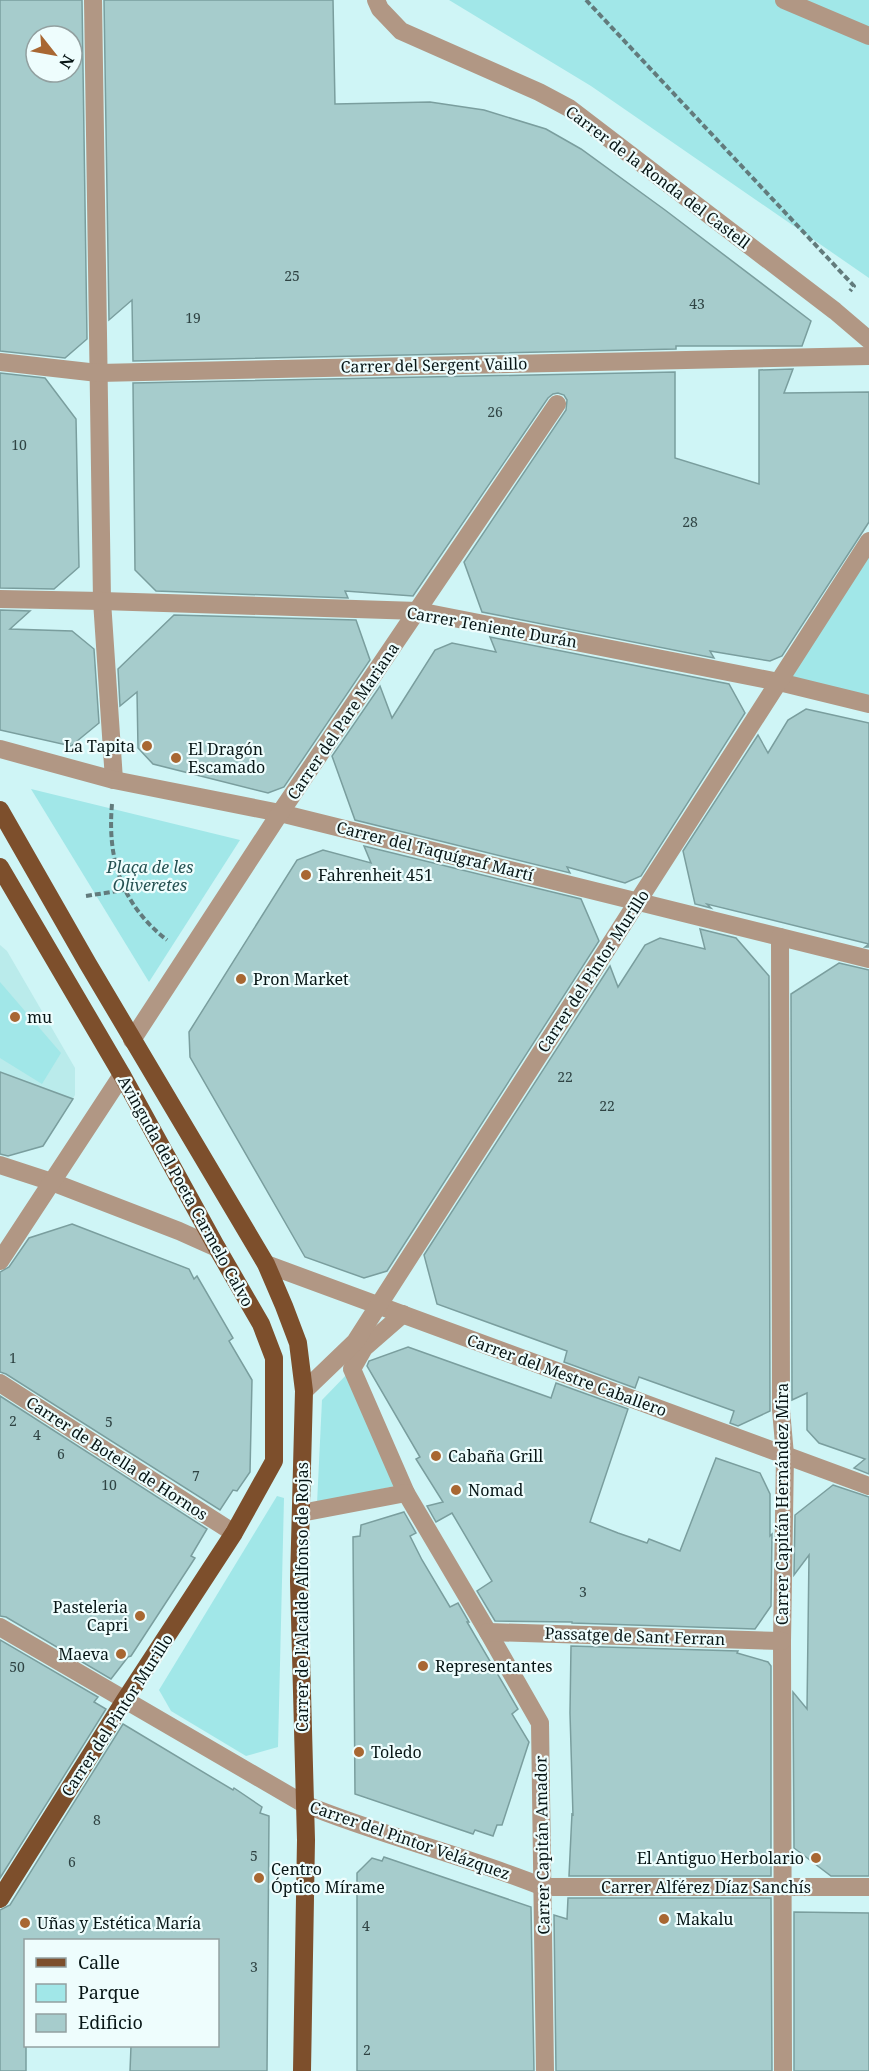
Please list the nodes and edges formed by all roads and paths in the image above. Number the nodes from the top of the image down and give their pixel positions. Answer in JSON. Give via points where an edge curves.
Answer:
{"nodes":[{"id":1,"x":93,"y":0,"type":"edge"},
{"id":2,"x":376,"y":0,"type":"edge"},
{"id":3,"x":586,"y":0,"type":"edge"},
{"id":4,"x":784,"y":0,"type":"edge"},
{"id":5,"x":869,"y":36,"type":"edge"},
{"id":6,"x":835,"y":311,"type":"junction"},
{"id":7,"x":869,"y":339,"type":"edge"},
{"id":8,"x":869,"y":356,"type":"edge"},
{"id":9,"x":0,"y":362,"type":"edge"},
{"id":10,"x":98,"y":373,"type":"junction"},
{"id":11,"x":557,"y":404,"type":"dead end"},
{"id":12,"x":869,"y":541,"type":"edge"},
{"id":13,"x":0,"y":599,"type":"edge"},
{"id":14,"x":102,"y":601,"type":"junction"},
{"id":15,"x":418,"y":611,"type":"junction"},
{"id":16,"x":779,"y":682,"type":"junction"},
{"id":17,"x":869,"y":704,"type":"edge"},
{"id":18,"x":0,"y":749,"type":"edge"},
{"id":19,"x":114,"y":780,"type":"junction"},
{"id":20,"x":0,"y":810,"type":"edge"},
{"id":21,"x":280,"y":813,"type":"junction"},
{"id":22,"x":0,"y":867,"type":"edge"},
{"id":23,"x":124,"y":890,"type":"junction"},
{"id":24,"x":86,"y":896,"type":"dead end"},
{"id":25,"x":637,"y":901,"type":"junction"},
{"id":26,"x":780,"y":937,"type":"junction"},
{"id":27,"x":173,"y":945,"type":"dead end"},
{"id":28,"x":869,"y":959,"type":"edge"},
{"id":29,"x":132,"y":1040,"type":"junction"},
{"id":30,"x":122,"y":1075,"type":"junction"},
{"id":31,"x":0,"y":1165,"type":"edge"},
{"id":32,"x":52,"y":1182,"type":"junction"},
{"id":33,"x":217,"y":1248,"type":"junction"},
{"id":34,"x":0,"y":1261,"type":"edge"},
{"id":35,"x":266,"y":1264,"type":"junction"},
{"id":36,"x":379,"y":1305,"type":"junction"},
{"id":37,"x":403,"y":1314,"type":"junction"},
{"id":38,"x":360,"y":1345,"type":"junction"},
{"id":39,"x":0,"y":1383,"type":"edge"},
{"id":40,"x":304,"y":1391,"type":"junction"},
{"id":41,"x":785,"y":1455,"type":"junction"},
{"id":42,"x":869,"y":1486,"type":"edge"},
{"id":43,"x":406,"y":1493,"type":"junction"},
{"id":44,"x":301,"y":1513,"type":"junction"},
{"id":45,"x":234,"y":1533,"type":"junction"},
{"id":46,"x":0,"y":1627,"type":"edge"},
{"id":47,"x":488,"y":1632,"type":"junction"},
{"id":48,"x":782,"y":1641,"type":"junction"},
{"id":49,"x":125,"y":1700,"type":"junction"},
{"id":50,"x":304,"y":1804,"type":"junction"},
{"id":51,"x":782,"y":1886,"type":"junction"},
{"id":52,"x":543,"y":1887,"type":"junction"},
{"id":53,"x":869,"y":1887,"type":"edge"},
{"id":54,"x":0,"y":1899,"type":"edge"},
{"id":55,"x":302,"y":2071,"type":"edge"},
{"id":56,"x":545,"y":2071,"type":"edge"},
{"id":57,"x":783,"y":2071,"type":"edge"}],
"edges":[{"from":1,"to":10,"type":"street"},
{"from":2,"to":6,"type":"street","name":"Carrer de la Ronda del Castell","via":[[401,31],[569,108]]},
{"from":3,"to":6,"type":"path","via":[[854,286]]},
{"from":4,"to":5,"type":"street"},
{"from":6,"to":7,"type":"street","name":"Carrer de la Ronda del Castell"},
{"from":8,"to":10,"type":"street","name":"Carrer del Sergent Vaillo"},
{"from":9,"to":10,"type":"street","name":"Carrer del Sergent Vaillo"},
{"from":10,"to":14,"type":"street"},
{"from":11,"to":15,"type":"street","name":"Carrer del Pare Mariana"},
{"from":12,"to":16,"type":"street","name":"Carrer del Pintor Murillo"},
{"from":13,"to":14,"type":"street","name":"Carrer Teniente Durán"},
{"from":14,"to":15,"type":"street","name":"Carrer Teniente Durán"},
{"from":14,"to":19,"type":"street"},
{"from":15,"to":16,"type":"street","name":"Carrer Teniente Durán"},
{"from":15,"to":21,"type":"street","name":"Carrer del Pare Mariana"},
{"from":16,"to":17,"type":"street","name":"Carrer Teniente Durán"},
{"from":16,"to":25,"type":"street","name":"Carrer del Pintor Murillo"},
{"from":18,"to":19,"type":"street","name":"Carrer del Taquígraf Martí"},
{"from":19,"to":21,"type":"street","name":"Carrer del Taquígraf Martí"},
{"from":19,"to":23,"type":"path","via":[[112,849]]},
{"from":20,"to":29,"type":"main road","name":"Avinguda del Poeta Carmelo Calvo"},
{"from":21,"to":25,"type":"street","name":"Carrer del Taquígraf Martí"},
{"from":21,"to":29,"type":"street","name":"Carrer del Pare Mariana"},
{"from":22,"to":30,"type":"main road","name":"Avinguda del Poeta Carmelo Calvo"},
{"from":23,"to":24,"type":"path"},
{"from":23,"to":27,"type":"path","via":[[147,922]]},
{"from":25,"to":26,"type":"street","name":"Carrer del Taquígraf Martí"},
{"from":25,"to":36,"type":"street","name":"Carrer del Pintor Murillo"},
{"from":26,"to":28,"type":"street","name":"Carrer del Taquígraf Martí"},
{"from":26,"to":41,"type":"street","name":"Carrer Capitán Hernández Mira","via":[[781,1410]]},
{"from":29,"to":35,"type":"main road","name":"Avinguda del Poeta Carmelo Calvo"},
{"from":30,"to":32,"type":"street"},
{"from":30,"to":33,"type":"main road","name":"Avinguda del Poeta Carmelo Calvo"},
{"from":31,"to":32,"type":"street"},
{"from":32,"to":33,"type":"street"},
{"from":32,"to":34,"type":"street"},
{"from":33,"to":45,"type":"main road","name":"Avinguda del Poeta Carmelo Calvo","via":[[261,1324],[274,1358],[274,1461]]},
{"from":35,"to":36,"type":"street","name":"Carrer del Mestre Caballero"},
{"from":35,"to":40,"type":"main road","name":"Avinguda del Poeta Carmelo Calvo","via":[[297,1343]]},
{"from":36,"to":37,"type":"street","name":"Carrer del Mestre Caballero"},
{"from":36,"to":38,"type":"street","name":"Carrer del Pintor Murillo"},
{"from":37,"to":38,"type":"street"},
{"from":37,"to":41,"type":"street","name":"Carrer del Mestre Caballero"},
{"from":38,"to":40,"type":"street","name":"Carrer del Pintor Murillo"},
{"from":38,"to":43,"type":"street","via":[[352,1368]]},
{"from":39,"to":45,"type":"street","name":"Carrer de Botella de Hornos"},
{"from":40,"to":44,"type":"main road","name":"Carrer de l'Alcalde Alfonso de Rojas"},
{"from":41,"to":42,"type":"street","name":"Carrer del Mestre Caballero"},
{"from":41,"to":48,"type":"street","name":"Carrer Capitán Hernández Mira"},
{"from":43,"to":44,"type":"street"},
{"from":43,"to":47,"type":"street"},
{"from":44,"to":50,"type":"main road","name":"Carrer de l'Alcalde Alfonso de Rojas"},
{"from":45,"to":49,"type":"main road","name":"Carrer del Pintor Murillo"},
{"from":46,"to":49,"type":"street","name":"Carrer del Pintor Velázquez"},
{"from":47,"to":48,"type":"street","name":"Passatge de Sant Ferran"},
{"from":47,"to":52,"type":"street","name":"Carrer Capitán Amador","via":[[540,1723]]},
{"from":48,"to":51,"type":"street","name":"Carrer Capitán Hernández Mira"},
{"from":49,"to":50,"type":"street","name":"Carrer del Pintor Velázquez"},
{"from":49,"to":54,"type":"main road","name":"Carrer del Pintor Murillo"},
{"from":50,"to":52,"type":"street","name":"Carrer del Pintor Velázquez"},
{"from":50,"to":55,"type":"main road","name":"Carrer de l'Alcalde Alfonso de Rojas"},
{"from":51,"to":52,"type":"street","name":"Carrer Alférez Díaz Sanchís"},
{"from":51,"to":53,"type":"street","name":"Carrer Alférez Díaz Sanchís"},
{"from":51,"to":57,"type":"street","name":"Carrer Capitán Hernández Mira"},
{"from":52,"to":56,"type":"street","name":"Carrer Capitán Amador"}]}
